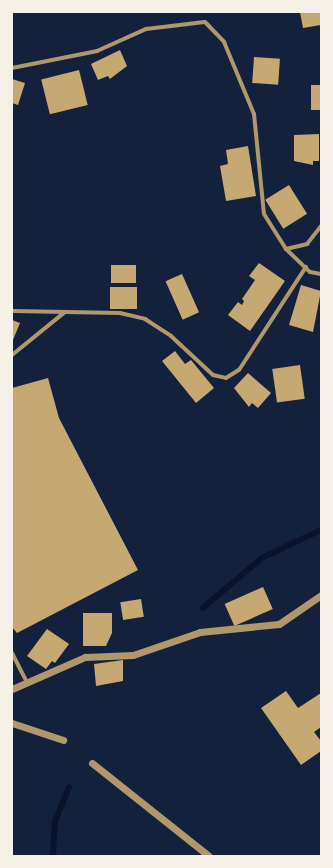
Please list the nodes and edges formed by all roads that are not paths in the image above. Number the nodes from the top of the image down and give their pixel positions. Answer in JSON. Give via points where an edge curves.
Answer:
{"nodes":[{"id":1,"x":12,"y":68,"type":"edge"},
{"id":2,"x":321,"y":226,"type":"edge"},
{"id":3,"x":286,"y":249,"type":"junction"},
{"id":4,"x":306,"y":267,"type":"junction"},
{"id":5,"x":321,"y":274,"type":"edge"},
{"id":6,"x":12,"y":311,"type":"edge"},
{"id":7,"x":65,"y":312,"type":"junction"},
{"id":8,"x":12,"y":355,"type":"edge"},
{"id":9,"x":321,"y":595,"type":"edge"},
{"id":10,"x":12,"y":654,"type":"edge"},
{"id":11,"x":27,"y":682,"type":"junction"},
{"id":12,"x":12,"y":689,"type":"edge"},
{"id":13,"x":12,"y":723,"type":"edge"},
{"id":14,"x":63,"y":740,"type":"dead end"},
{"id":15,"x":92,"y":763,"type":"dead end"},
{"id":16,"x":209,"y":856,"type":"edge"}],
"edges":[{"from":1,"to":3,"type":"street","via":[[97,51],[146,29],[205,22],[224,42],[254,114],[264,214]]},
{"from":2,"to":3,"type":"street","via":[[307,244]]},
{"from":3,"to":4,"type":"street"},
{"from":4,"to":5,"type":"street"},
{"from":4,"to":7,"type":"street","via":[[239,370],[226,378],[213,375],[171,336],[145,319],[120,313]]},
{"from":6,"to":7,"type":"street"},
{"from":7,"to":8,"type":"street"},
{"from":9,"to":11,"type":"street","via":[[279,624],[200,632],[133,654],[85,656]]},
{"from":10,"to":11,"type":"street"},
{"from":11,"to":12,"type":"street"},
{"from":13,"to":14,"type":"street"},
{"from":15,"to":16,"type":"street"}]}
